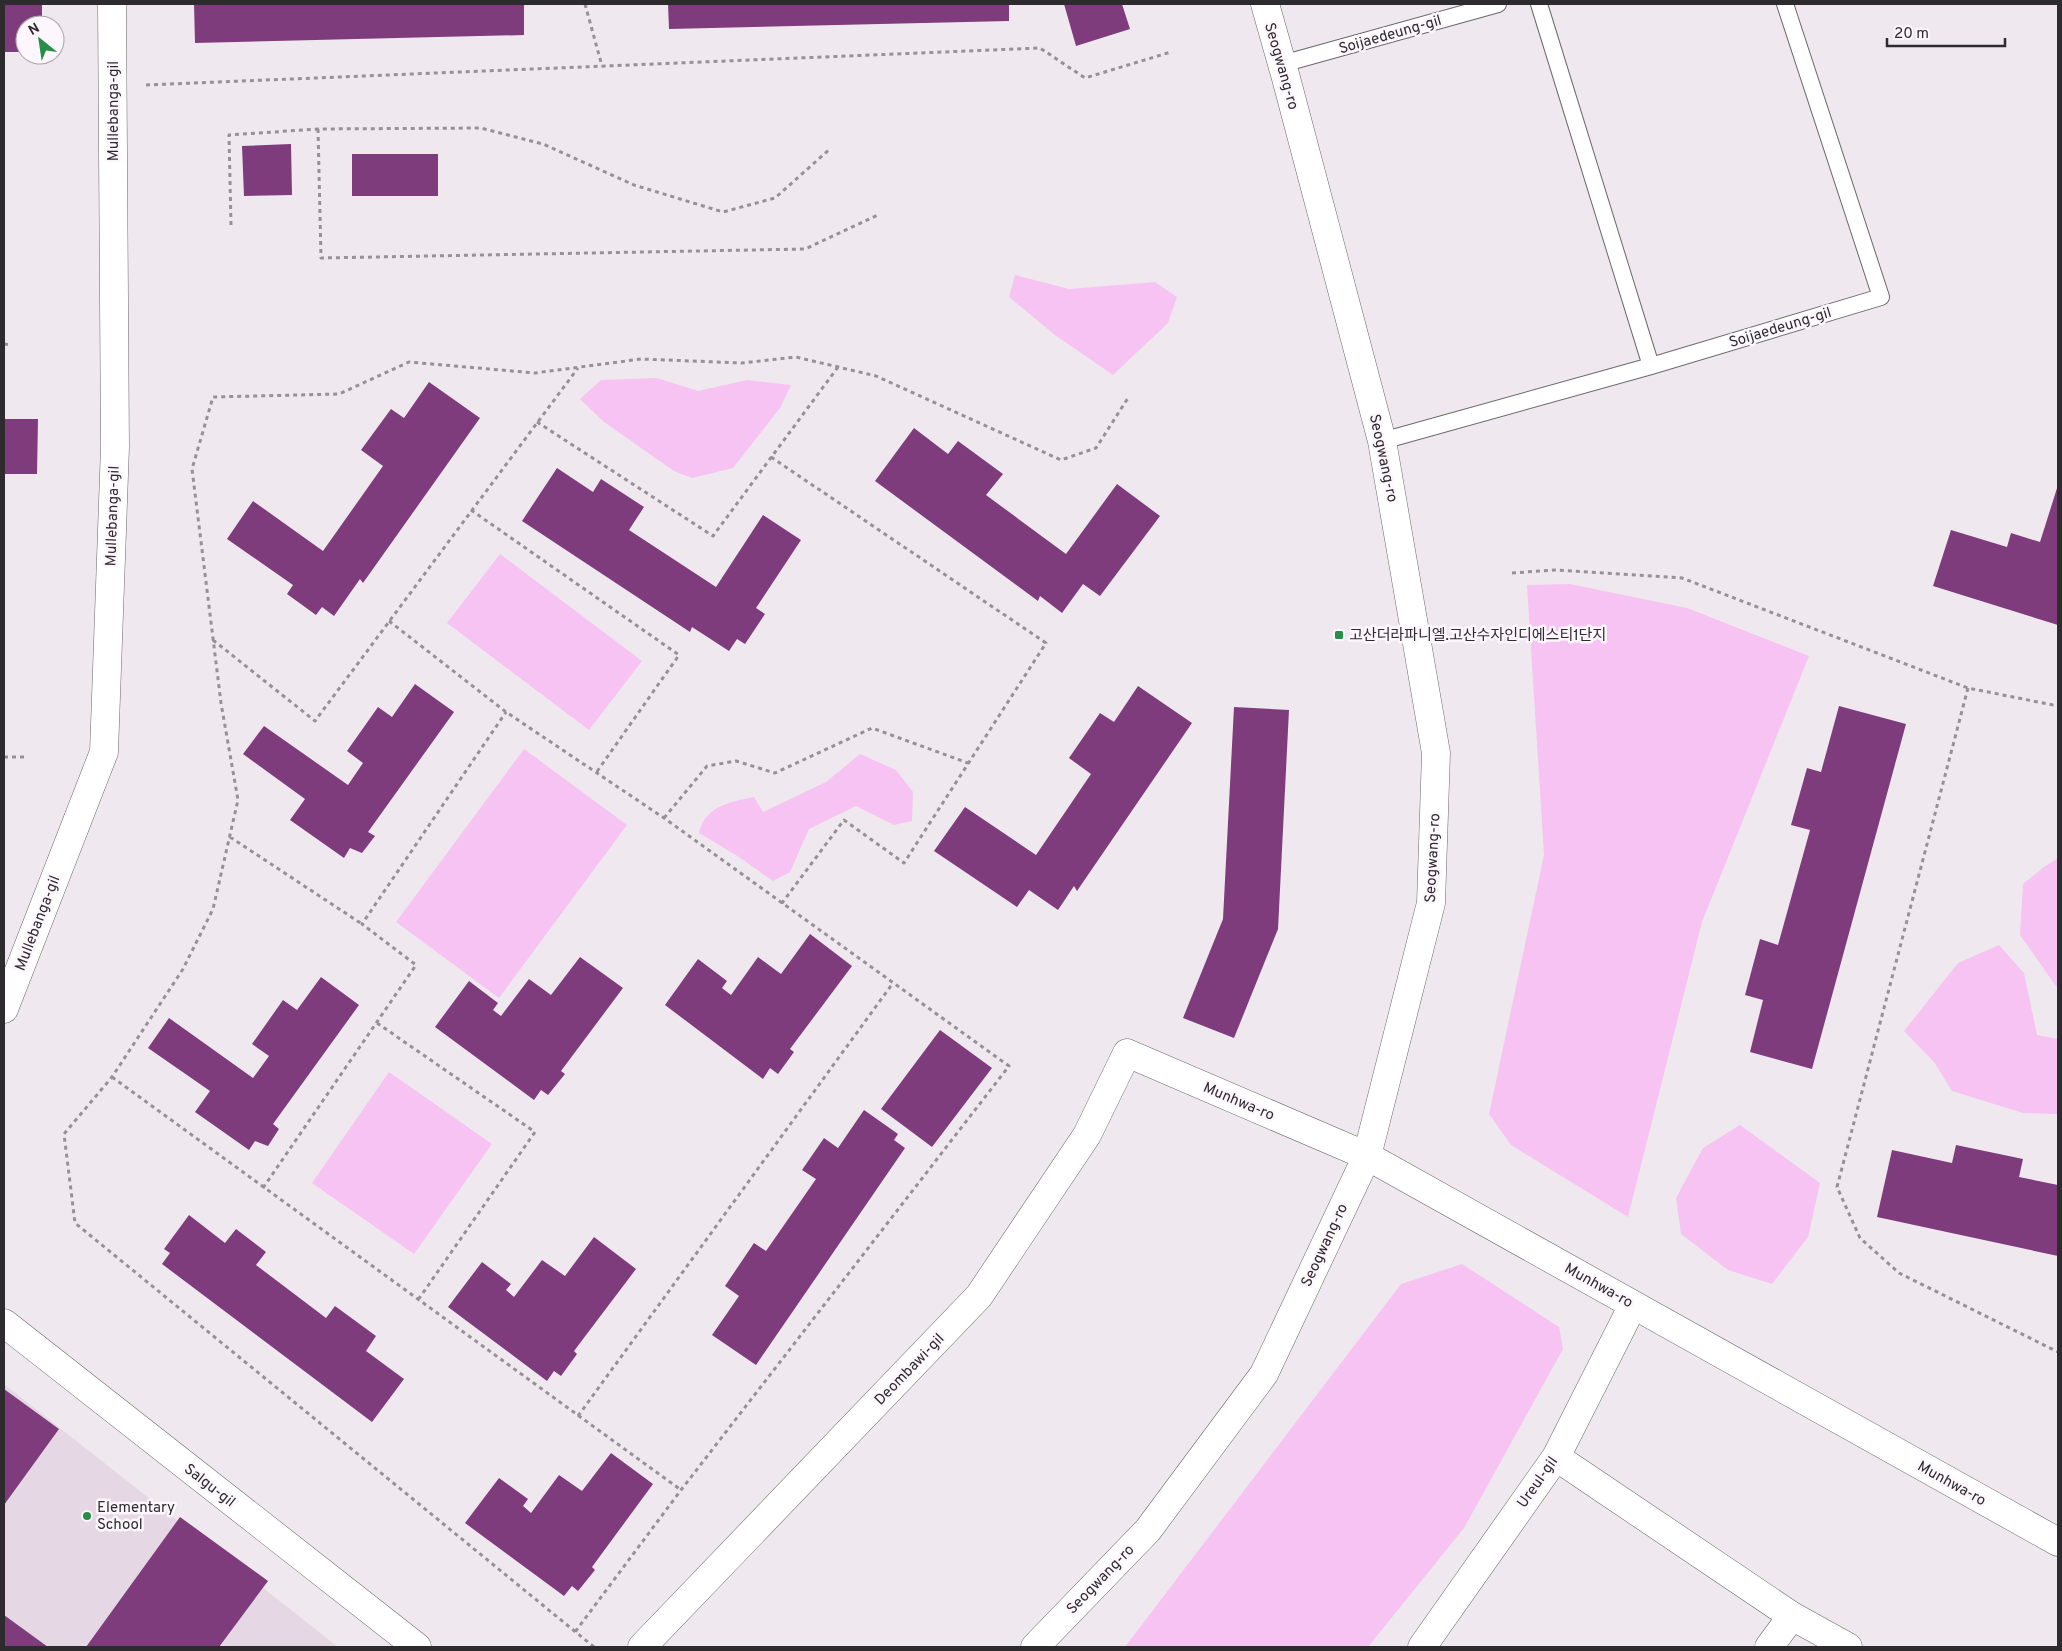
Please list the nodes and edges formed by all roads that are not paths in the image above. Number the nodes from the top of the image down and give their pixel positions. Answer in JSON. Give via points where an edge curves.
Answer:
{"nodes":[{"id":1,"x":112,"y":4,"type":"edge"},
{"id":2,"x":1265,"y":4,"type":"edge"},
{"id":3,"x":1498,"y":4,"type":"edge"},
{"id":4,"x":1539,"y":4,"type":"edge"},
{"id":5,"x":1785,"y":4,"type":"edge"},
{"id":6,"x":1282,"y":64,"type":"junction"},
{"id":7,"x":1651,"y":366,"type":"junction"},
{"id":8,"x":1382,"y":441,"type":"junction"},
{"id":9,"x":4,"y":1009,"type":"edge"},
{"id":10,"x":1127,"y":1053,"type":"joint"},
{"id":11,"x":1366,"y":1156,"type":"junction"},
{"id":12,"x":1634,"y":1304,"type":"junction"},
{"id":13,"x":4,"y":1324,"type":"edge"},
{"id":14,"x":1556,"y":1457,"type":"junction"},
{"id":15,"x":2058,"y":1542,"type":"edge"},
{"id":16,"x":1792,"y":1616,"type":"junction"},
{"id":17,"x":417,"y":1647,"type":"edge"},
{"id":18,"x":642,"y":1647,"type":"edge"},
{"id":19,"x":1035,"y":1647,"type":"edge"},
{"id":20,"x":1422,"y":1647,"type":"edge"},
{"id":21,"x":1769,"y":1647,"type":"edge"},
{"id":22,"x":1848,"y":1647,"type":"edge"}],
"edges":[{"from":1,"to":9,"type":"street","name":"Mullebanga-gil","via":[[115,447],[104,752]]},
{"from":2,"to":6,"type":"street","name":"Seogwang-ro"},
{"from":3,"to":6,"type":"lane","name":"Soijaedeung-gil"},
{"from":4,"to":7,"type":"lane"},
{"from":5,"to":7,"type":"lane","name":"Soijaedeung-gil","via":[[1881,297]]},
{"from":6,"to":8,"type":"street","name":"Seogwang-ro"},
{"from":7,"to":8,"type":"lane","name":"Soijaedeung-gil"},
{"from":8,"to":11,"type":"street","name":"Seogwang-ro","via":[[1436,753],[1431,903]]},
{"from":10,"to":11,"type":"street","name":"Munhwa-ro"},
{"from":10,"to":18,"type":"street","name":"Deombawi-gil","via":[[1087,1135],[979,1296]]},
{"from":11,"to":12,"type":"street","name":"Munhwa-ro"},
{"from":11,"to":19,"type":"street","name":"Seogwang-ro","via":[[1264,1374],[1148,1530]]},
{"from":12,"to":14,"type":"street","name":"Ureul-gil"},
{"from":12,"to":15,"type":"street","name":"Munhwa-ro"},
{"from":13,"to":17,"type":"street","name":"Salgu-gil"},
{"from":14,"to":16,"type":"street"},
{"from":14,"to":20,"type":"street","name":"Ureul-gil"},
{"from":16,"to":21,"type":"street"},
{"from":16,"to":22,"type":"street"}]}
